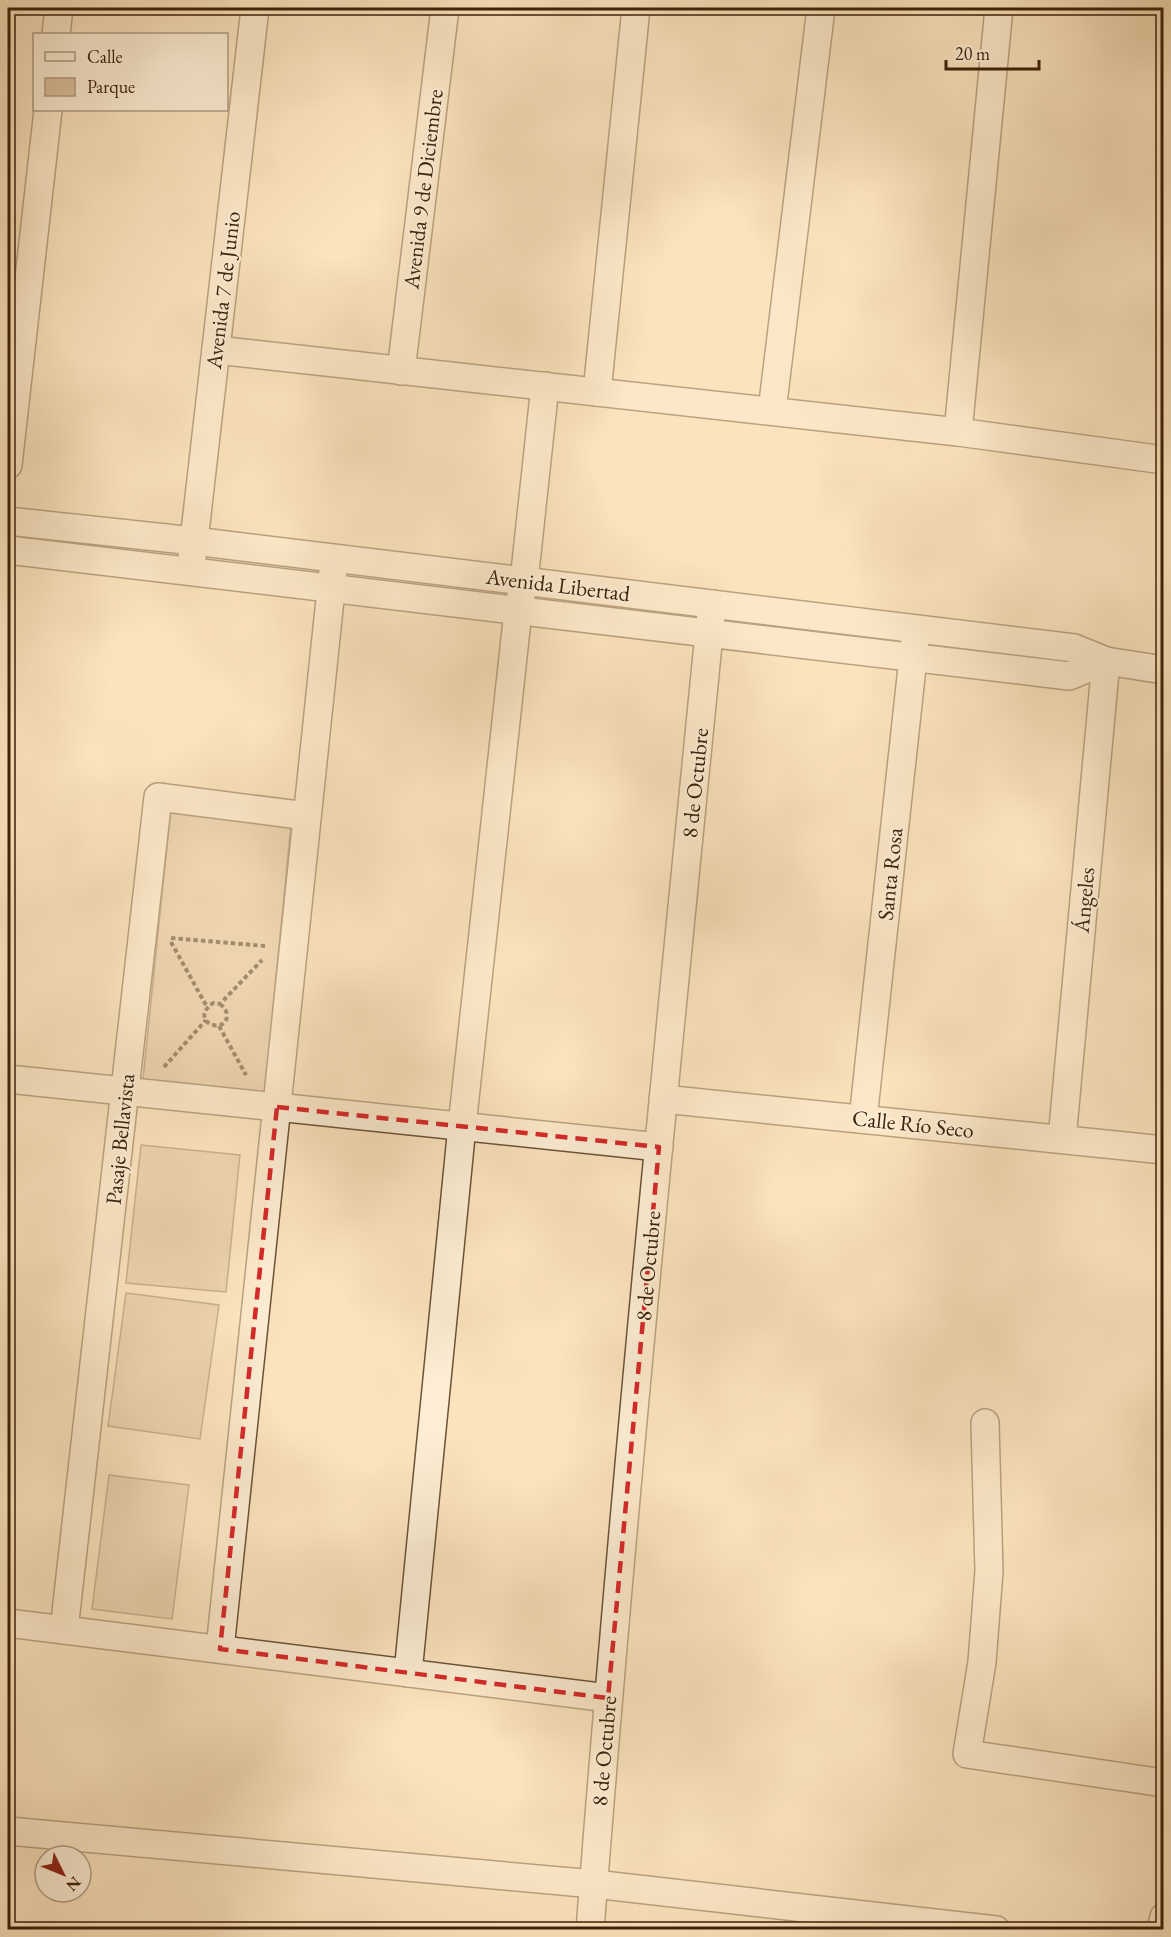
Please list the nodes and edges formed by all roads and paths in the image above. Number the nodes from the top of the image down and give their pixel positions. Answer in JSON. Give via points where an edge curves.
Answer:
{"nodes":[{"id":1,"x":59,"y":8,"type":"edge"},
{"id":2,"x":255,"y":8,"type":"edge"},
{"id":3,"x":445,"y":8,"type":"edge"},
{"id":4,"x":636,"y":8,"type":"edge"},
{"id":5,"x":821,"y":8,"type":"edge"},
{"id":6,"x":999,"y":8,"type":"edge"},
{"id":7,"x":56,"y":33,"type":"edge"},
{"id":8,"x":48,"y":111,"type":"edge"},
{"id":9,"x":216,"y":351,"type":"junction"},
{"id":10,"x":400,"y":371,"type":"junction"},
{"id":11,"x":545,"y":386,"type":"junction"},
{"id":12,"x":597,"y":392,"type":"junction"},
{"id":13,"x":772,"y":411,"type":"junction"},
{"id":14,"x":958,"y":432,"type":"junction"},
{"id":15,"x":1164,"y":460,"type":"edge"},
{"id":16,"x":8,"y":465,"type":"edge"},
{"id":17,"x":8,"y":521,"type":"edge"},
{"id":18,"x":194,"y":541,"type":"junction"},
{"id":19,"x":8,"y":550,"type":"edge"},
{"id":20,"x":334,"y":558,"type":"junction"},
{"id":21,"x":190,"y":572,"type":"junction"},
{"id":22,"x":524,"y":581,"type":"junction"},
{"id":23,"x":331,"y":589,"type":"junction"},
{"id":24,"x":712,"y":604,"type":"junction"},
{"id":25,"x":518,"y":611,"type":"junction"},
{"id":26,"x":916,"y":628,"type":"junction"},
{"id":27,"x":709,"y":634,"type":"junction"},
{"id":28,"x":913,"y":658,"type":"junction"},
{"id":29,"x":1106,"y":662,"type":"junction"},
{"id":30,"x":1164,"y":670,"type":"edge"},
{"id":31,"x":307,"y":816,"type":"junction"},
{"id":32,"x":162,"y":937,"type":"dead end"},
{"id":33,"x":169,"y":938,"type":"junction"},
{"id":34,"x":275,"y":946,"type":"dead end"},
{"id":35,"x":267,"y":955,"type":"dead end"},
{"id":36,"x":220,"y":1004,"type":"junction"},
{"id":37,"x":207,"y":1007,"type":"junction"},
{"id":38,"x":206,"y":1020,"type":"junction"},
{"id":39,"x":219,"y":1026,"type":"junction"},
{"id":40,"x":162,"y":1068,"type":"dead end"},
{"id":41,"x":8,"y":1079,"type":"edge"},
{"id":42,"x":251,"y":1085,"type":"dead end"},
{"id":43,"x":125,"y":1091,"type":"junction"},
{"id":44,"x":663,"y":1099,"type":"junction"},
{"id":45,"x":277,"y":1107,"type":"junction"},
{"id":46,"x":863,"y":1119,"type":"junction"},
{"id":47,"x":462,"y":1126,"type":"junction"},
{"id":48,"x":1062,"y":1139,"type":"junction"},
{"id":49,"x":659,"y":1147,"type":"junction"},
{"id":50,"x":1164,"y":1150,"type":"edge"},
{"id":51,"x":985,"y":1423,"type":"dead end"},
{"id":52,"x":8,"y":1623,"type":"edge"},
{"id":53,"x":64,"y":1630,"type":"junction"},
{"id":54,"x":220,"y":1649,"type":"junction"},
{"id":55,"x":408,"y":1673,"type":"junction"},
{"id":56,"x":608,"y":1698,"type":"junction"},
{"id":57,"x":1164,"y":1783,"type":"edge"},
{"id":58,"x":8,"y":1831,"type":"edge"},
{"id":59,"x":594,"y":1884,"type":"junction"},
{"id":60,"x":1164,"y":1917,"type":"edge"},
{"id":61,"x":590,"y":1929,"type":"edge"},
{"id":62,"x":996,"y":1929,"type":"edge"},
{"id":63,"x":1161,"y":1929,"type":"edge"}],
"edges":[{"from":1,"to":7,"type":"street"},
{"from":2,"to":9,"type":"street","name":"Avenida 7 de Junio"},
{"from":3,"to":10,"type":"street","name":"Avenida 9 de Diciembre"},
{"from":4,"to":12,"type":"street"},
{"from":5,"to":13,"type":"street"},
{"from":6,"to":14,"type":"street"},
{"from":8,"to":16,"type":"street"},
{"from":9,"to":10,"type":"street"},
{"from":9,"to":18,"type":"street","name":"Avenida 7 de Junio"},
{"from":10,"to":11,"type":"street"},
{"from":11,"to":12,"type":"street"},
{"from":11,"to":22,"type":"street"},
{"from":12,"to":13,"type":"street"},
{"from":13,"to":14,"type":"street"},
{"from":14,"to":15,"type":"street"},
{"from":17,"to":18,"type":"street","name":"Avenida Libertad"},
{"from":18,"to":20,"type":"street","name":"Avenida Libertad"},
{"from":18,"to":21,"type":"street","name":"Avenida 7 de Junio"},
{"from":19,"to":21,"type":"street","name":"Avenida Libertad"},
{"from":20,"to":22,"type":"street","name":"Avenida Libertad"},
{"from":20,"to":23,"type":"street"},
{"from":21,"to":23,"type":"street","name":"Avenida Libertad"},
{"from":22,"to":24,"type":"street","name":"Avenida Libertad"},
{"from":22,"to":25,"type":"street"},
{"from":23,"to":25,"type":"street","name":"Avenida Libertad"},
{"from":23,"to":31,"type":"street"},
{"from":24,"to":26,"type":"street","name":"Avenida Libertad"},
{"from":24,"to":27,"type":"street","name":"8 de Octubre"},
{"from":25,"to":27,"type":"street","name":"Avenida Libertad"},
{"from":25,"to":47,"type":"street"},
{"from":26,"to":28,"type":"street","name":"Santa Rosa"},
{"from":26,"to":29,"type":"street","name":"Avenida Libertad","via":[[1074,648]]},
{"from":27,"to":28,"type":"street","name":"Avenida Libertad"},
{"from":27,"to":44,"type":"street","name":"8 de Octubre"},
{"from":28,"to":29,"type":"street","name":"Avenida Libertad","via":[[1069,676]]},
{"from":28,"to":46,"type":"street","name":"Santa Rosa"},
{"from":29,"to":30,"type":"street","name":"Avenida Libertad"},
{"from":29,"to":48,"type":"street","name":"Ángeles"},
{"from":31,"to":43,"type":"street","name":"Pasaje Bellavista","via":[[158,797]]},
{"from":31,"to":45,"type":"street"},
{"from":32,"to":33,"type":"path"},
{"from":33,"to":34,"type":"path"},
{"from":33,"to":37,"type":"path"},
{"from":35,"to":36,"type":"path"},
{"from":36,"to":37,"type":"path"},
{"from":36,"to":39,"type":"path","via":[[227,1016]]},
{"from":37,"to":38,"type":"path"},
{"from":38,"to":39,"type":"path"},
{"from":38,"to":40,"type":"path"},
{"from":39,"to":42,"type":"path"},
{"from":41,"to":43,"type":"street"},
{"from":43,"to":45,"type":"street"},
{"from":43,"to":53,"type":"street","name":"Pasaje Bellavista"},
{"from":44,"to":46,"type":"street","name":"Calle Río Seco"},
{"from":44,"to":49,"type":"street","name":"8 de Octubre"},
{"from":45,"to":47,"type":"street"},
{"from":45,"to":54,"type":"street"},
{"from":46,"to":48,"type":"street","name":"Calle Río Seco"},
{"from":47,"to":49,"type":"street"},
{"from":47,"to":55,"type":"street"},
{"from":48,"to":50,"type":"street","name":"Calle Río Seco"},
{"from":49,"to":56,"type":"street","name":"8 de Octubre"},
{"from":51,"to":57,"type":"street","via":[[989,1571],[982,1662],[967,1754]]},
{"from":52,"to":53,"type":"street"},
{"from":53,"to":54,"type":"street"},
{"from":54,"to":55,"type":"street"},
{"from":55,"to":56,"type":"street"},
{"from":56,"to":59,"type":"street","name":"8 de Octubre"},
{"from":58,"to":59,"type":"street"},
{"from":59,"to":61,"type":"street","name":"8 de Octubre"},
{"from":59,"to":62,"type":"street"},
{"from":60,"to":63,"type":"street"}]}
